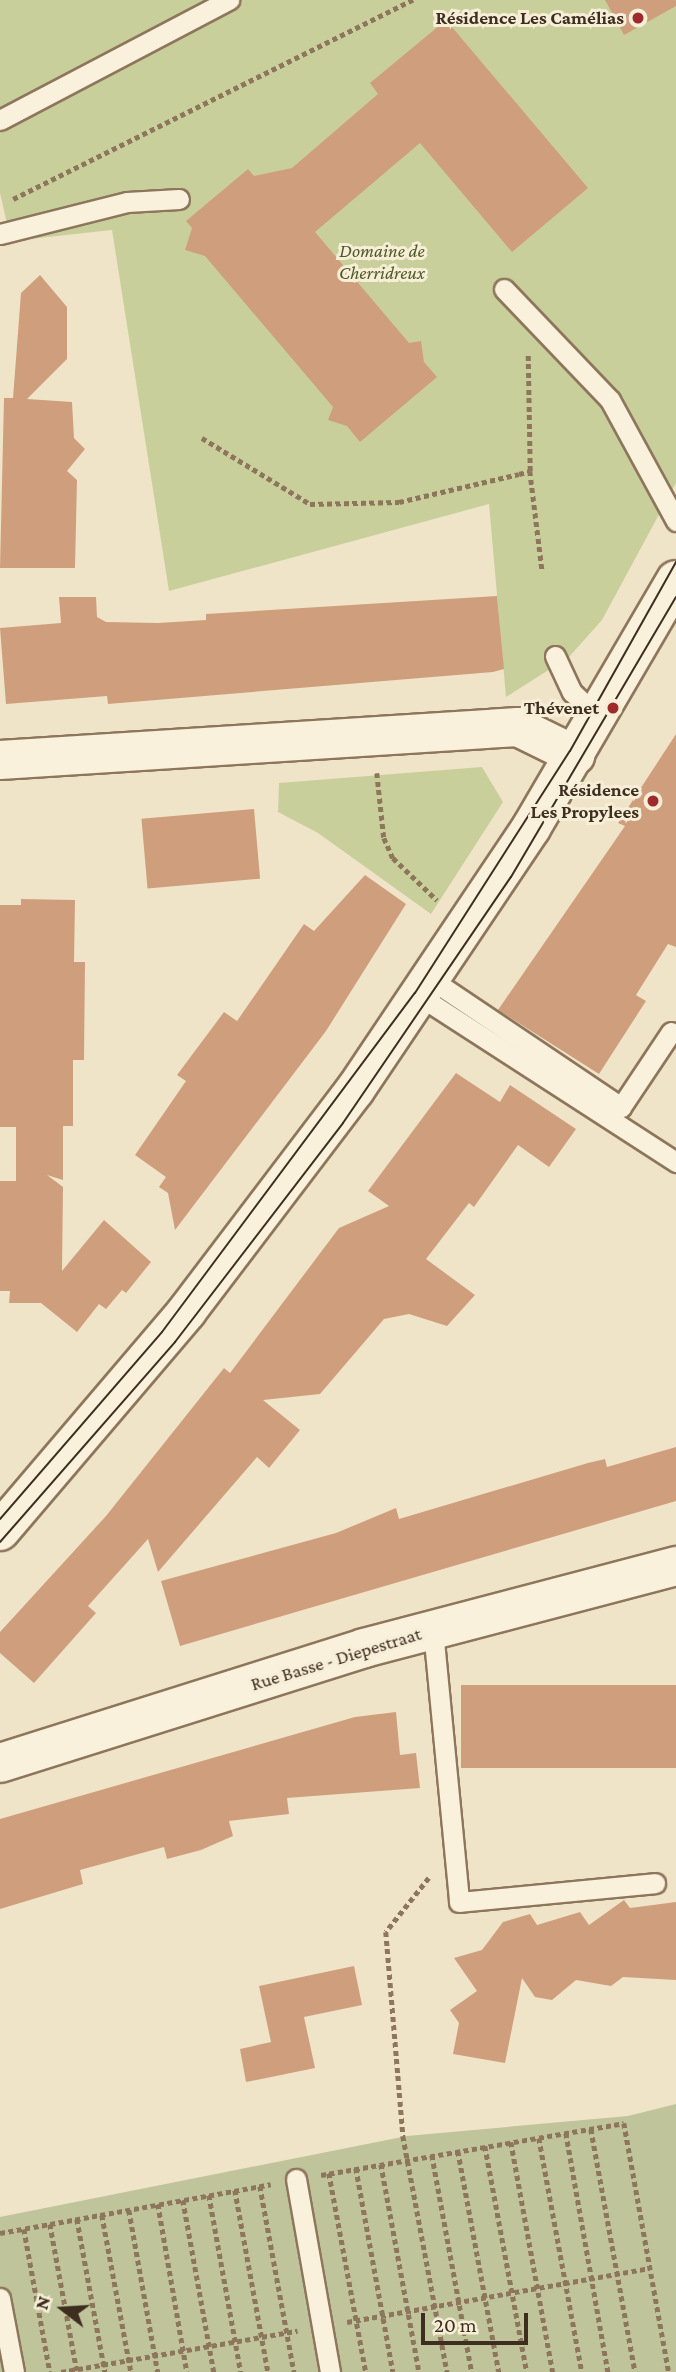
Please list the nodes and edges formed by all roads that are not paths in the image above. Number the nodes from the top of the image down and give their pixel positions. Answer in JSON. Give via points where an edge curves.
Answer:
{"nodes":[{"id":1,"x":229,"y":0,"type":"edge"},
{"id":2,"x":0,"y":120,"type":"edge"},
{"id":3,"x":179,"y":199,"type":"dead end"},
{"id":4,"x":0,"y":234,"type":"edge"},
{"id":5,"x":504,"y":289,"type":"dead end"},
{"id":6,"x":676,"y":521,"type":"edge"},
{"id":7,"x":676,"y":580,"type":"edge"},
{"id":8,"x":555,"y":656,"type":"dead end"},
{"id":9,"x":598,"y":717,"type":"junction"},
{"id":10,"x":575,"y":754,"type":"junction"},
{"id":11,"x":0,"y":760,"type":"edge"},
{"id":12,"x":426,"y":988,"type":"junction"},
{"id":13,"x":671,"y":1032,"type":"dead end"},
{"id":14,"x":675,"y":1159,"type":"edge"},
{"id":15,"x":0,"y":1531,"type":"edge"},
{"id":16,"x":676,"y":1566,"type":"edge"},
{"id":17,"x":433,"y":1630,"type":"junction"},
{"id":18,"x":0,"y":1763,"type":"edge"},
{"id":19,"x":655,"y":1884,"type":"dead end"},
{"id":20,"x":296,"y":2179,"type":"road end"},
{"id":21,"x":0,"y":2298,"type":"edge"},
{"id":22,"x":14,"y":2372,"type":"edge"},
{"id":23,"x":330,"y":2372,"type":"edge"}],
"edges":[{"from":1,"to":2,"type":"lane"},
{"from":3,"to":4,"type":"lane","via":[[127,202]]},
{"from":5,"to":6,"type":"lane","via":[[610,401]]},
{"from":7,"to":9,"type":"street"},
{"from":8,"to":9,"type":"lane","via":[[572,692]]},
{"from":9,"to":10,"type":"street"},
{"from":10,"to":11,"type":"street","via":[[518,727]]},
{"from":10,"to":12,"type":"street"},
{"from":12,"to":13,"type":"lane","via":[[621,1107]]},
{"from":12,"to":14,"type":"lane"},
{"from":12,"to":15,"type":"street","via":[[253,1229]]},
{"from":16,"to":17,"type":"street","name":"Rue Basse - Diepestraat"},
{"from":17,"to":18,"type":"street","name":"Rue Basse - Diepestraat"},
{"from":17,"to":19,"type":"lane","via":[[459,1902]]},
{"from":20,"to":23,"type":"lane"},
{"from":21,"to":22,"type":"lane"}]}
